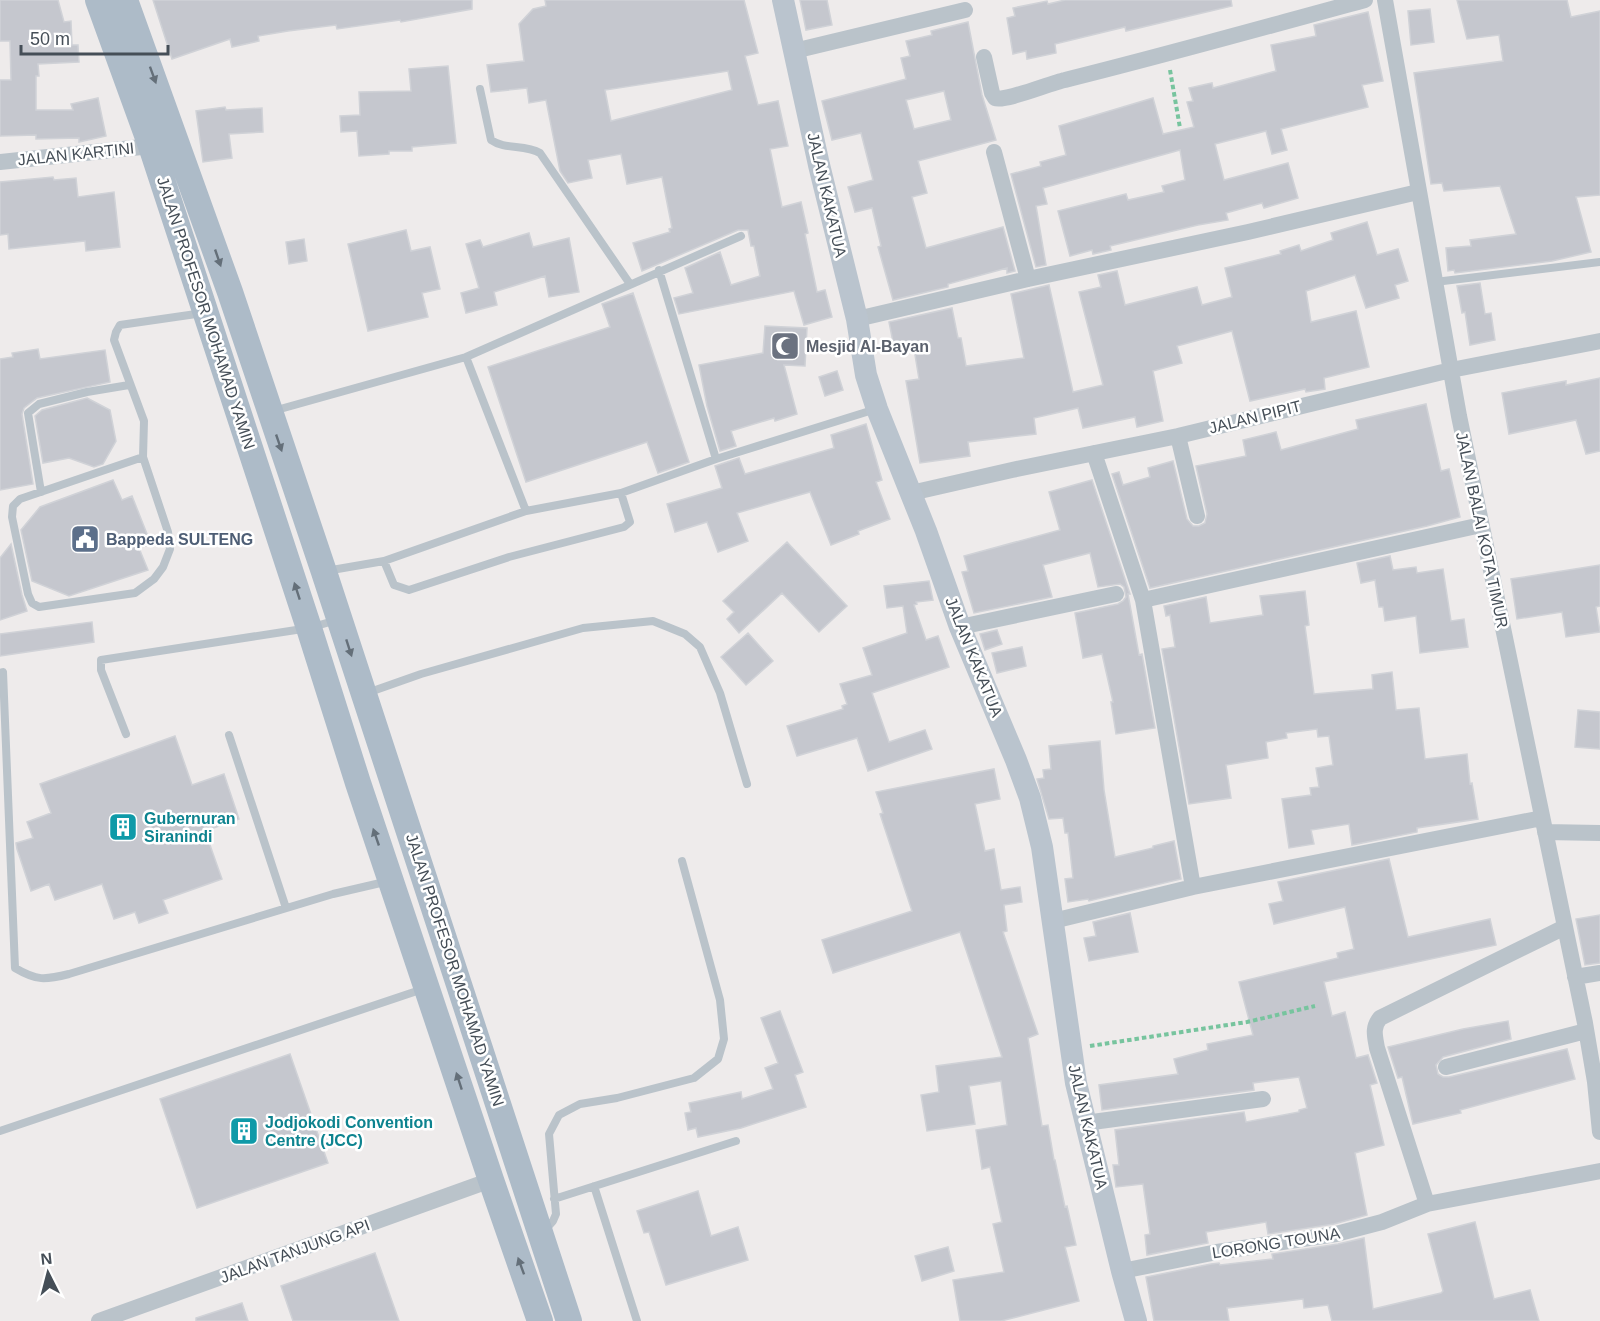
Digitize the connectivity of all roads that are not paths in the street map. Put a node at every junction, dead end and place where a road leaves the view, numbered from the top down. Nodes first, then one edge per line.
1 (98, 0) edge
2 (125, 0) edge
3 (783, 0) edge
4 (1365, 0) edge
5 (1385, 0) edge
6 (965, 10) dead end
7 (794, 51) junction
8 (984, 57) dead end
9 (480, 89) dead end
10 (151, 146) junction
11 (994, 152) dead end
12 (0, 162) edge
13 (1418, 192) junction
14 (741, 236) dead end
15 (1600, 262) edge
16 (659, 270) junction
17 (1028, 279) junction
18 (1435, 282) junction
19 (630, 284) junction
20 (207, 312) junction
21 (856, 319) junction
22 (1600, 341) edge
23 (466, 357) junction
24 (1451, 370) junction
25 (129, 386) junction
26 (876, 409) junction
27 (268, 412) junction
28 (1178, 436) junction
29 (1094, 453) junction
30 (143, 457) junction
31 (716, 459) junction
32 (41, 492) junction
33 (621, 493) junction
34 (911, 494) junction
35 (526, 511) junction
36 (1197, 516) dead end
37 (1481, 525) junction
38 (384, 561) junction
39 (324, 572) junction
40 (1116, 594) dead end
41 (1143, 600) junction
42 (339, 619) junction
43 (960, 627) junction
44 (309, 628) junction
45 (0, 672) edge
46 (364, 694) junction
47 (126, 734) dead end
48 (229, 735) dead end
49 (747, 784) dead end
50 (1543, 825) junction
51 (1600, 833) edge
52 (682, 861) dead end
53 (422, 868) junction
54 (391, 880) junction
55 (1193, 887) junction
56 (286, 908) junction
57 (1053, 921) junction
58 (1565, 927) junction
59 (1600, 973) edge
60 (1575, 977) junction
61 (426, 988) junction
62 (1586, 1031) junction
63 (1446, 1067) dead end
64 (1598, 1082) edge
65 (1263, 1099) dead end
66 (1085, 1123) junction
67 (0, 1131) edge
68 (1600, 1132) edge
69 (736, 1141) dead end
70 (1600, 1171) edge
71 (491, 1180) junction
72 (594, 1186) junction
73 (554, 1199) junction
74 (1427, 1204) junction
75 (541, 1233) junction
76 (1122, 1271) junction
77 (99, 1321) edge
78 (540, 1321) edge
79 (569, 1321) edge
80 (637, 1321) edge
81 (1136, 1321) edge

1 - 10 main road, JALAN PROFESOR MOHAMAD YAMIN
2 -> 27 main road, JALAN PROFESOR MOHAMAD YAMIN
3 - 7 street, JALAN KAKATUA
4 - 8 street
5 - 13 street, JALAN BALAI KOTA TIMUR
6 - 7 street
7 - 21 street, JALAN KAKATUA
9 - 19 lane
10 - 12 street, JALAN KARTINI
10 - 20 main road, JALAN PROFESOR MOHAMAD YAMIN
11 - 17 street
13 - 17 street
13 - 18 street, JALAN BALAI KOTA TIMUR
14 - 16 lane
15 - 18 lane
16 - 19 lane
16 - 31 lane
17 - 21 street
18 - 24 street, JALAN BALAI KOTA TIMUR
19 - 23 lane
20 - 25 lane
44 -> 20 main road, JALAN PROFESOR MOHAMAD YAMIN
21 - 26 street, JALAN KAKATUA
22 - 24 street, JALAN PIPIT
23 - 27 lane
23 - 35 lane
24 - 28 street, JALAN PIPIT
24 - 37 street, JALAN BALAI KOTA TIMUR
25 - 30 lane
25 - 32 lane
26 - 31 lane
26 - 34 street, JALAN KAKATUA
27 -> 39 main road, JALAN PROFESOR MOHAMAD YAMIN
28 - 29 street, JALAN PIPIT
28 - 36 street
29 - 34 street, JALAN PIPIT
29 - 41 street
30 - 32 lane
30 - 32 lane
31 - 33 lane
33 - 35 lane
33 - 38 lane
34 - 43 street, JALAN KAKATUA
35 - 38 lane
37 - 41 street
37 - 50 street, JALAN BALAI KOTA TIMUR
38 - 39 lane
39 - 42 main road, JALAN PROFESOR MOHAMAD YAMIN
40 - 43 street
41 - 55 street
42 - 44 lane
42 -> 46 main road, JALAN PROFESOR MOHAMAD YAMIN
43 - 57 street, JALAN KAKATUA
44 - 47 lane
54 -> 44 main road, JALAN PROFESOR MOHAMAD YAMIN
45 - 56 lane
46 - 49 lane
46 - 53 main road, JALAN PROFESOR MOHAMAD YAMIN
48 - 56 lane
50 - 51 street
50 - 55 street
50 - 58 street, JALAN BALAI KOTA TIMUR
52 - 73 lane
53 - 54 main road
53 - 75 main road, JALAN PROFESOR MOHAMAD YAMIN
54 - 56 lane
54 - 61 main road, JALAN PROFESOR MOHAMAD YAMIN
55 - 57 street
57 - 66 street, JALAN KAKATUA
58 - 60 street, JALAN BALAI KOTA TIMUR
58 - 74 street
59 - 60 street
60 - 62 street, JALAN BALAI KOTA TIMUR
61 - 67 lane
71 -> 61 main road, JALAN PROFESOR MOHAMAD YAMIN
62 - 63 street
62 - 64 street, JALAN BALAI KOTA TIMUR
64 - 68 street, JALAN BALAI KOTA TIMUR
65 - 66 street
66 - 76 street, JALAN KAKATUA
69 - 72 lane
70 - 74 street, LORONG TOUNA
71 - 77 street, JALAN TANJUNG API
78 -> 71 main road, JALAN PROFESOR MOHAMAD YAMIN
72 - 73 lane
72 - 80 lane
73 - 75 lane
74 - 76 street, LORONG TOUNA
75 - 79 main road, JALAN PROFESOR MOHAMAD YAMIN
76 - 81 street, JALAN KAKATUA

